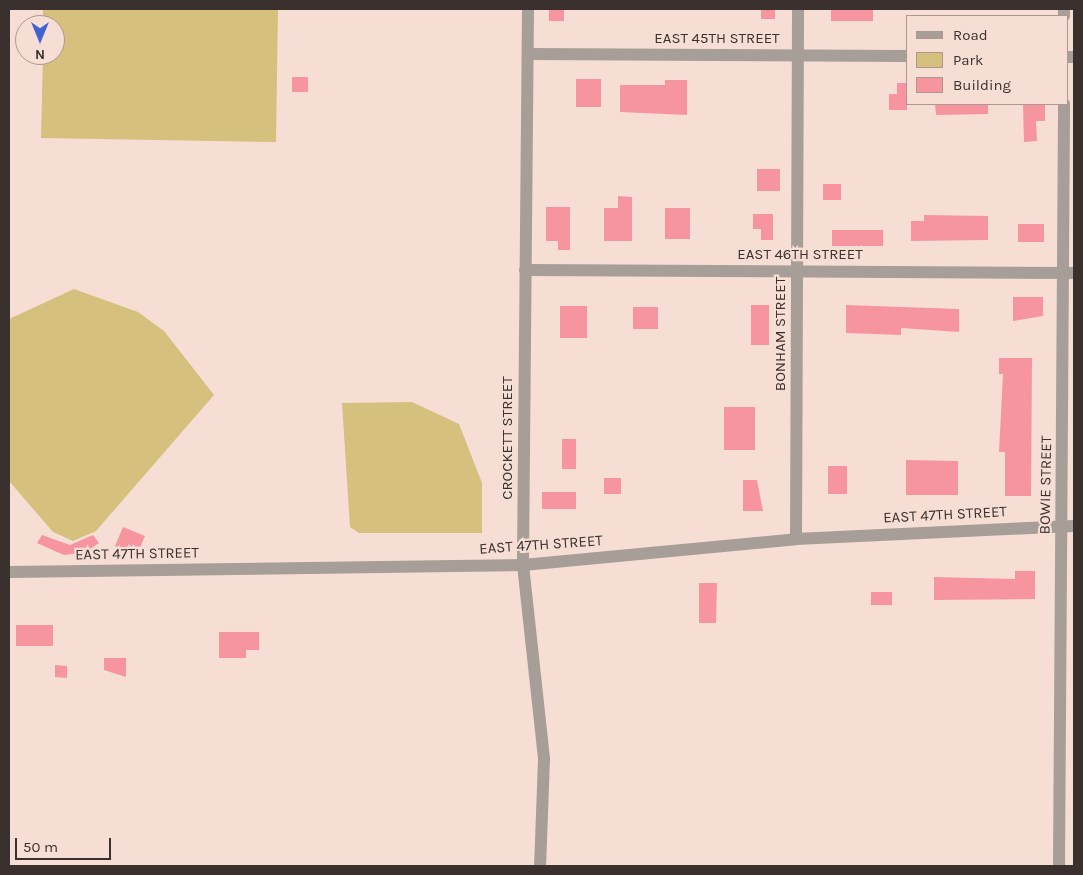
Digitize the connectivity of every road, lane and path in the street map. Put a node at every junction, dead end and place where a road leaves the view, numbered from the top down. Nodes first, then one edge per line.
1 (528, 9) edge
2 (798, 9) edge
3 (528, 54) junction
4 (798, 55) junction
5 (906, 56) edge
6 (1064, 105) edge
7 (525, 270) junction
8 (797, 272) junction
9 (1069, 273) edge
10 (1068, 526) edge
11 (796, 539) junction
12 (524, 565) junction
13 (9, 572) edge
14 (1068, 767) edge
15 (540, 866) edge
16 (1059, 866) edge

1 - 3 street, CROCKETT STREET
2 - 4 street, BONHAM STREET
3 - 4 street, EAST 45TH STREET
3 - 7 street, CROCKETT STREET
4 - 5 street, EAST 45TH STREET
4 - 8 street, BONHAM STREET
6 - 9 street, BOWIE STREET
7 - 8 street, EAST 46TH STREET
7 - 12 street, CROCKETT STREET
8 - 9 street, EAST 46TH STREET
8 - 11 street, BONHAM STREET
9 - 10 street, BOWIE STREET
10 - 11 street, EAST 47TH STREET
10 - 14 street, BOWIE STREET
11 - 12 street, EAST 47TH STREET
12 - 13 street, EAST 47TH STREET
12 - 15 street, CROCKETT STREET
14 - 16 street, BOWIE STREET

